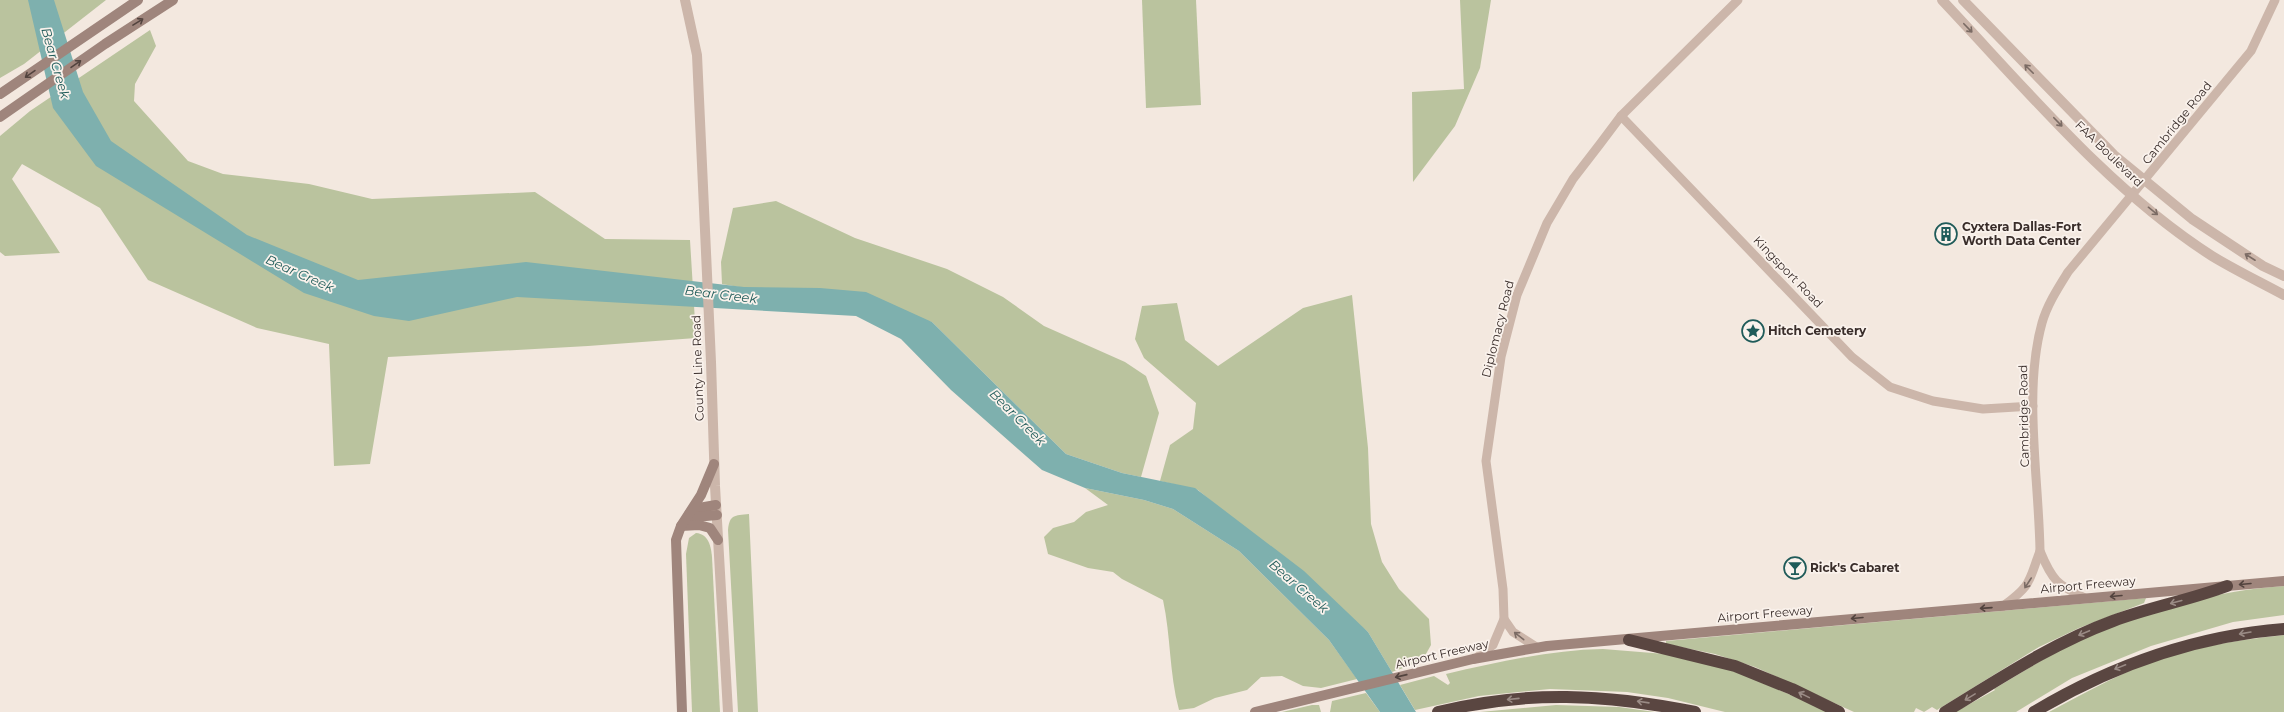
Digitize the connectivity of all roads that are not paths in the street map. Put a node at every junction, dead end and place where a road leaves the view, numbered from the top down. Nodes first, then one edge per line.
1 (138, 0) edge
2 (173, 0) edge
3 (685, 0) edge
4 (1738, 0) edge
5 (1942, 0) edge
6 (1963, 0) edge
7 (2275, 0) edge
8 (2046, 86) junction
9 (0, 94) edge
10 (2034, 97) junction
11 (1621, 116) junction
12 (0, 117) edge
13 (2145, 180) junction
14 (2133, 195) junction
15 (2269, 269) junction
16 (2284, 276) edge
17 (2261, 283) junction
18 (2284, 295) edge
19 (2033, 406) junction
20 (714, 464) junction
21 (716, 510) junction
22 (681, 526) junction
23 (718, 540) junction
24 (2040, 551) junction
25 (2284, 581) edge
26 (2227, 586) junction
27 (2085, 598) junction
28 (2002, 607) junction
29 (1504, 619) junction
30 (2284, 629) edge
31 (1629, 640) junction
32 (1538, 648) junction
33 (1473, 659) junction
34 (682, 712) edge
35 (728, 712) edge
36 (1254, 712) edge
37 (1438, 712) edge
38 (1695, 712) edge
39 (1839, 712) edge
40 (1944, 712) edge
41 (2034, 712) edge

1 -> 9 main road
12 -> 2 main road
3 - 20 street, County Line Road
4 - 11 street, Diplomacy Road
5 -> 10 street, FAA Boulevard
8 -> 6 street, FAA Boulevard
7 - 13 street, Cambridge Road
8 - 10 street
8 - 13 street, FAA Boulevard
10 -> 14 street, FAA Boulevard
11 - 19 street, Kingsport Road
11 - 29 street, Diplomacy Road
13 - 14 street, Cambridge Road
15 -> 13 street, FAA Boulevard
14 -> 17 street, FAA Boulevard
14 - 19 street, Cambridge Road
15 - 16 street, FAA Boulevard
15 - 17 street
17 - 18 street, FAA Boulevard
19 - 24 street, Cambridge Road
20 - 21 street, County Line Road
20 - 22 main road
21 - 22 main road
21 - 23 street, County Line Road
22 - 23 main road
22 - 34 main road
23 - 35 street, County Line Road
24 - 27 street, Cambridge Road
24 -> 28 street, Cambridge Road
25 -> 26 main road, Airport Freeway
26 -> 27 main road, Airport Freeway
26 -> 40 highway
27 - 28 main road, Airport Freeway
28 -> 31 main road, Airport Freeway
32 -> 29 street
29 - 33 street, Diplomacy Road
30 -> 41 highway
31 - 32 main road, Airport Freeway
39 -> 31 highway
32 - 33 main road, Airport Freeway
33 -> 36 main road, Airport Freeway
38 -> 37 highway

